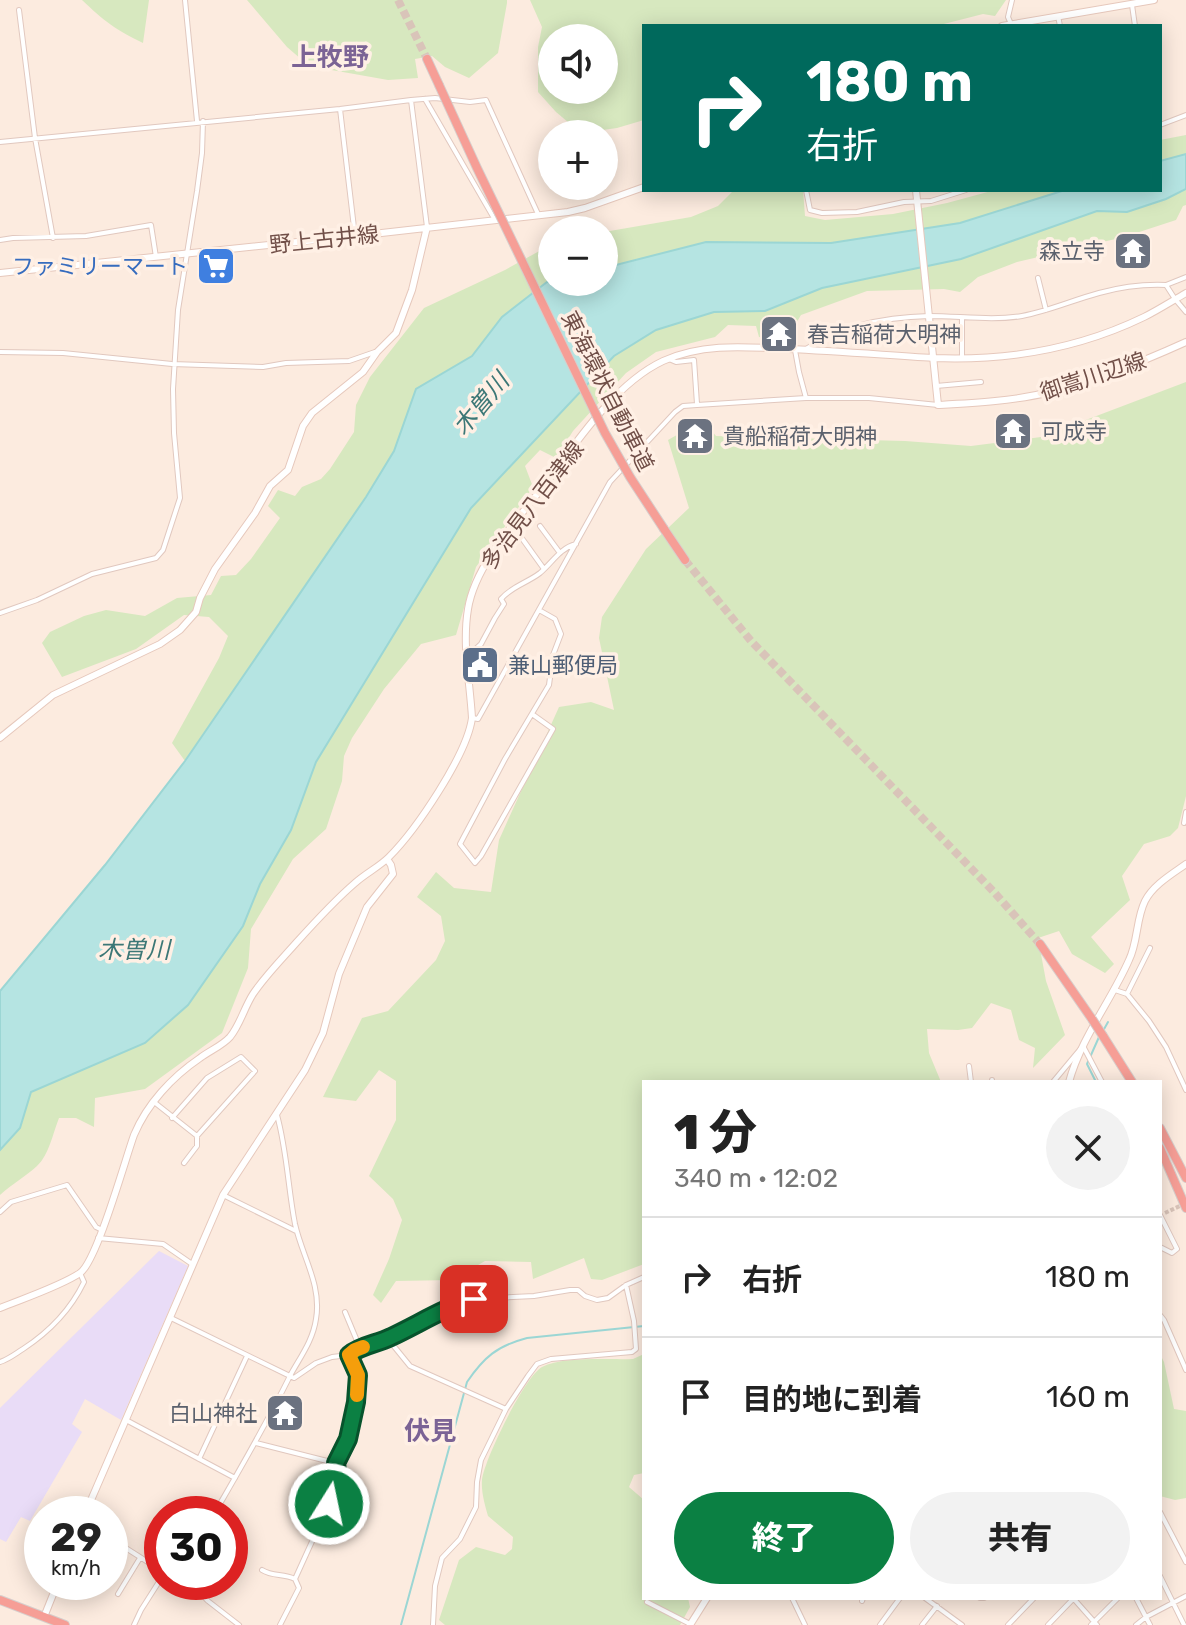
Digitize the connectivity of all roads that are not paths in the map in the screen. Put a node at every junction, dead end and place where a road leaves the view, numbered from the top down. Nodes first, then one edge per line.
1 (185, 0) edge
2 (1012, 0) edge
3 (1154, 0) edge
4 (1132, 4) junction
5 (19, 10) dead end
6 (1058, 16) junction
7 (1011, 24) edge
8 (1060, 24) edge
9 (1135, 24) edge
10 (427, 59) tunnel mouth
11 (425, 99) junction
12 (411, 100) junction
13 (340, 109) junction
14 (1186, 115) edge
15 (200, 121) junction
16 (1162, 124) edge
17 (35, 138) junction
18 (0, 142) edge
19 (642, 188) edge
20 (806, 192) edge
21 (916, 192) edge
22 (960, 192) edge
23 (916, 200) junction
24 (538, 215) junction
25 (495, 220) junction
26 (427, 227) junction
27 (355, 236) junction
28 (53, 238) junction
29 (0, 240) edge
30 (187, 253) junction
31 (156, 257) junction
32 (0, 273) edge
33 (1186, 277) edge
34 (1038, 278) dead end
35 (1166, 285) junction
36 (1186, 293) edge
37 (1175, 299) junction
38 (1046, 310) junction
39 (1186, 312) edge
40 (929, 316) junction
41 (962, 318) junction
42 (1186, 342) edge
43 (795, 349) junction
44 (806, 349) junction
45 (0, 352) edge
46 (377, 352) junction
47 (934, 358) junction
48 (962, 358) junction
49 (669, 359) junction
50 (175, 363) junction
51 (981, 382) dead end
52 (936, 386) junction
53 (806, 398) junction
54 (697, 405) junction
55 (938, 405) junction
56 (540, 526) dead end
57 (521, 537) dead end
58 (576, 544) junction
59 (560, 553) junction
60 (685, 560) tunnel mouth
61 (544, 569) junction
62 (539, 610) junction
63 (0, 613) edge
64 (467, 658) junction
65 (532, 714) junction
66 (472, 718) junction
67 (0, 738) edge
68 (1186, 812) edge
69 (1184, 823) edge
70 (387, 859) junction
71 (1186, 864) edge
72 (1040, 944) tunnel mouth
73 (1150, 948) dead end
74 (1115, 990) junction
75 (1127, 994) junction
76 (1083, 1046) junction
77 (969, 1066) dead end
78 (971, 1080) edge
79 (1055, 1080) edge
80 (1070, 1080) edge
81 (1101, 1080) edge
82 (1129, 1080) edge
83 (1186, 1090) edge
84 (154, 1102) junction
85 (277, 1113) junction
86 (172, 1118) junction
87 (1162, 1132) edge
88 (197, 1136) junction
89 (1162, 1153) edge
90 (184, 1163) dead end
91 (1186, 1178) edge
92 (223, 1195) junction
93 (1186, 1208) edge
94 (0, 1212) edge
95 (1162, 1214) edge
96 (102, 1230) junction
97 (297, 1231) junction
98 (98, 1238) junction
99 (1162, 1248) edge
100 (192, 1264) junction
101 (80, 1273) junction
102 (642, 1278) edge
103 (626, 1285) junction
104 (0, 1308) edge
105 (345, 1312) dead end
106 (169, 1317) junction
107 (1162, 1319) edge
108 (388, 1339) junction
109 (360, 1348) junction
110 (349, 1355) junction
111 (247, 1356) junction
112 (0, 1362) edge
113 (1186, 1370) edge
114 (290, 1377) junction
115 (506, 1409) junction
116 (126, 1420) junction
117 (256, 1443) junction
118 (199, 1459) junction
119 (336, 1463) junction
120 (235, 1478) junction
121 (93, 1496) edge
122 (224, 1496) edge
123 (1162, 1516) edge
124 (128, 1550) edge
125 (1184, 1554) edge
126 (140, 1558) junction
127 (144, 1561) edge
128 (1186, 1562) edge
129 (262, 1570) dead end
130 (128, 1578) edge
131 (295, 1579) junction
132 (1162, 1580) edge
133 (1186, 1596) edge
134 (0, 1600) edge
135 (51, 1600) edge
136 (147, 1600) edge
137 (207, 1600) edge
138 (706, 1600) edge
139 (793, 1600) edge
140 (899, 1600) edge
141 (928, 1600) edge
142 (1032, 1600) edge
143 (1071, 1600) edge
144 (1075, 1600) edge
145 (1116, 1600) edge
146 (1137, 1600) edge
147 (647, 1602) dead end
148 (1173, 1602) junction
149 (937, 1606) junction
150 (1146, 1617) junction
151 (43, 1620) edge
152 (1094, 1624) edge
153 (65, 1625) edge
154 (134, 1625) edge
155 (239, 1625) edge
156 (280, 1625) edge
157 (433, 1625) edge
158 (690, 1625) edge
159 (805, 1625) edge
160 (880, 1625) edge
161 (922, 1625) edge
162 (962, 1625) edge
163 (1008, 1625) edge
164 (1048, 1625) edge
165 (1136, 1625) edge
166 (1150, 1625) edge
167 (1184, 1625) edge

1 - 15 street
2 - 7 street
3 - 4 main road
4 - 6 main road
4 - 9 street
5 - 17 street
6 - 7 main road
6 - 8 street
10 - 60 highway, 東海環状自動車道, bridge
11 - 12 street
11 - 24 street
11 - 25 street
12 - 13 street
12 - 26 street
13 - 15 street
13 - 27 street
14 - 16 street
15 - 17 street
15 - 30 street
17 - 18 street
17 - 28 street
19 - 24 main road, 野上古井線
20 - 23 street
21 - 23 main road
22 - 23 street
23 - 40 main road
24 - 25 main road, 野上古井線
25 - 26 main road, 野上古井線
26 - 27 main road, 野上古井線
26 - 46 main road
27 - 30 main road, 野上古井線
28 - 29 street
28 - 31 street
30 - 31 main road, 野上古井線
30 - 50 street
31 - 32 main road, 野上古井線
33 - 35 street
34 - 38 street
35 - 37 street
35 - 38 street
36 - 37 main road, 多治見八百津線
37 - 39 street
37 - 48 main road, 多治見八百津線
38 - 41 street
40 - 41 street
40 - 44 street
40 - 47 main road
41 - 48 street
42 - 55 main road, 御嵩川辺線
43 - 44 main road, 多治見八百津線
43 - 49 main road, 多治見八百津線
43 - 53 street
44 - 47 main road, 多治見八百津線
45 - 50 street
46 - 50 street
46 - 67 main road
47 - 48 main road, 多治見八百津線
47 - 52 main road
49 - 54 street
49 - 64 main road, 多治見八百津線
50 - 63 street
51 - 52 street
52 - 55 main road
53 - 54 street
53 - 55 street
54 - 58 street
56 - 59 street
57 - 61 street
58 - 59 street
58 - 62 street
59 - 61 street
61 - 64 street
62 - 65 street
62 - 66 street
64 - 66 main road, 多治見八百津線
65 - 65 street
66 - 70 main road, 多治見八百津線
68 - 69 street
70 - 84 main road
70 - 85 main road
71 - 74 main road
72 - 82 highway, bridge
73 - 75 street
74 - 75 street
74 - 76 main road
75 - 83 street
76 - 79 street
76 - 80 main road
76 - 81 street
77 - 78 street
84 - 86 street
84 - 96 main road
85 - 92 main road
85 - 97 street
86 - 88 street
86 - 88 street
87 - 91 highway
88 - 90 street
89 - 93 highway
92 - 97 street
92 - 100 main road
94 - 96 street
95 - 99 street
96 - 98 main road
97 - 114 street
98 - 100 street
98 - 101 main road
100 - 106 main road
101 - 104 main road
101 - 112 street
102 - 103 street
103 - 108 street
103 - 115 street
105 - 109 street
106 - 111 street
106 - 116 main road
107 - 113 street
108 - 109 street
108 - 115 street
109 - 110 street
110 - 114 street
110 - 119 street
111 - 114 street
111 - 118 street
114 - 117 street
115 - 157 street
116 - 118 street
116 - 121 main road
117 - 119 street
117 - 120 street
118 - 120 street
119 - 131 street
120 - 122 street
123 - 125 street
124 - 126 street
125 - 128 street
126 - 127 street
126 - 130 street
129 - 131 street
131 - 156 street
132 - 148 street
133 - 148 street
134 - 151 highway
135 - 151 main road
136 - 154 street
137 - 155 street
138 - 158 main road
139 - 159 street
140 - 160 street
141 - 149 street
142 - 163 street
143 - 164 street
144 - 152 street
145 - 152 street
146 - 150 street
147 - 158 street
148 - 150 street
148 - 167 street
149 - 161 street
149 - 162 street
150 - 165 street
150 - 166 street
151 - 153 highway

